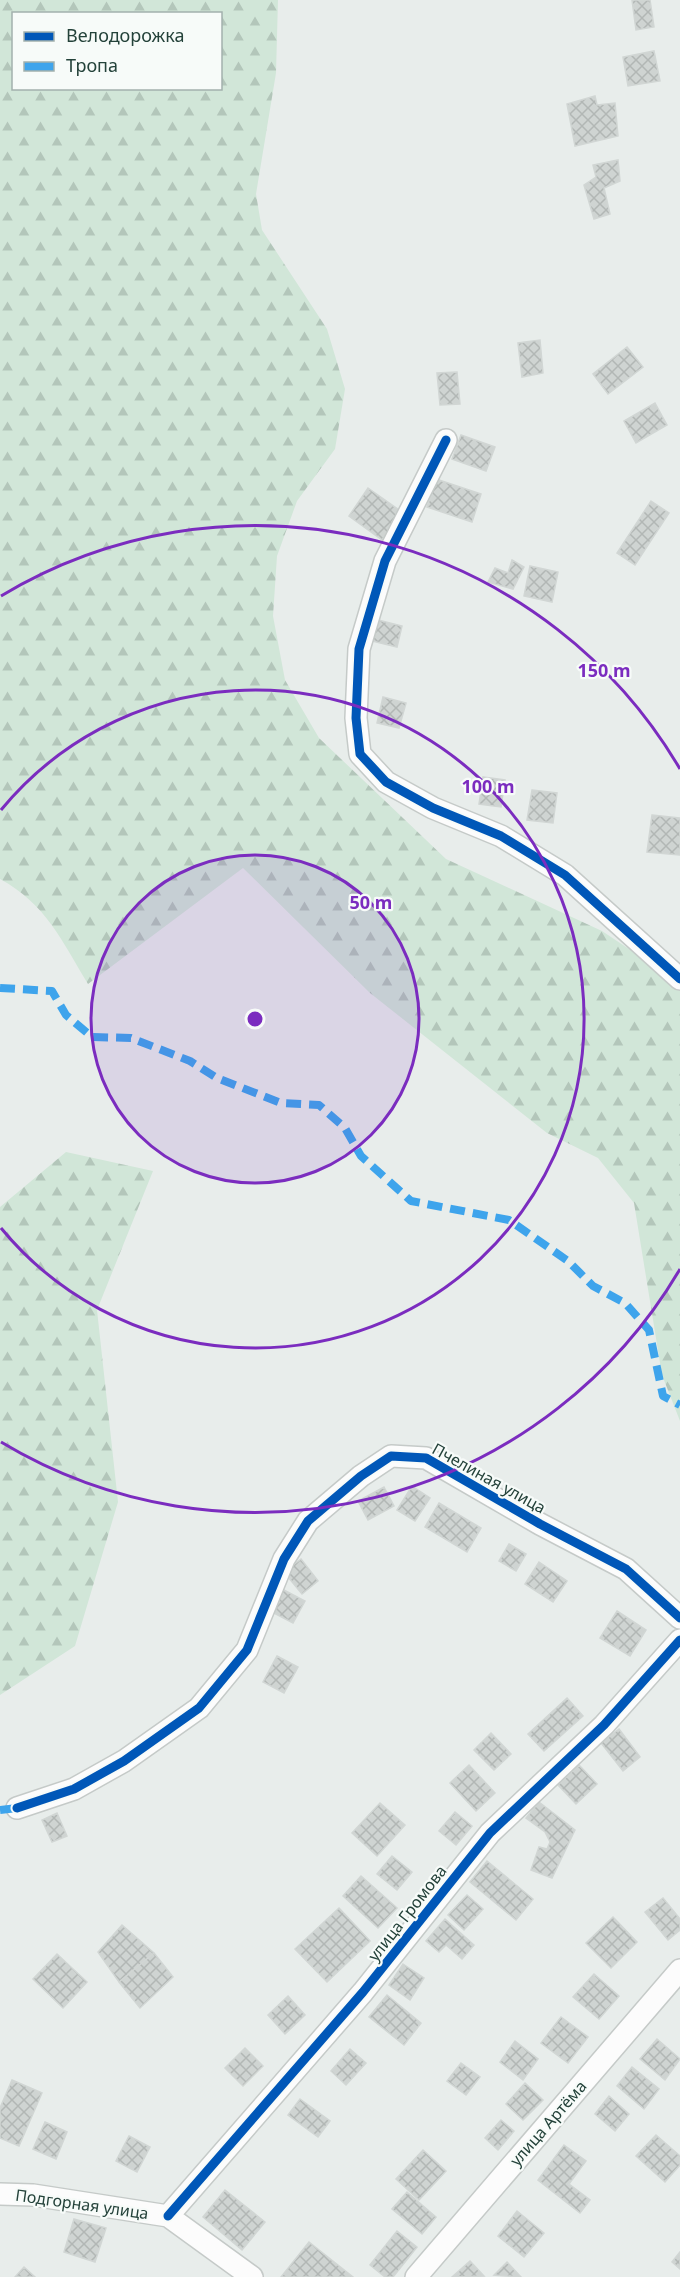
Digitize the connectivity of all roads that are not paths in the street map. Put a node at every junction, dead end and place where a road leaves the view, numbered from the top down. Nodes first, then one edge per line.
1 (446, 440) dead end
2 (680, 979) edge
3 (680, 1618) edge
4 (680, 1641) edge
5 (17, 1809) dead end
6 (680, 1970) edge
7 (0, 2194) edge
8 (168, 2216) junction
9 (252, 2277) edge
10 (417, 2277) edge

1 - 2 street
3 - 5 street, Пчелиная улица
4 - 8 street, улица Громова
6 - 10 street, улица Артёма
7 - 8 street, Подгорная улица
8 - 9 street, Подгорная улица

